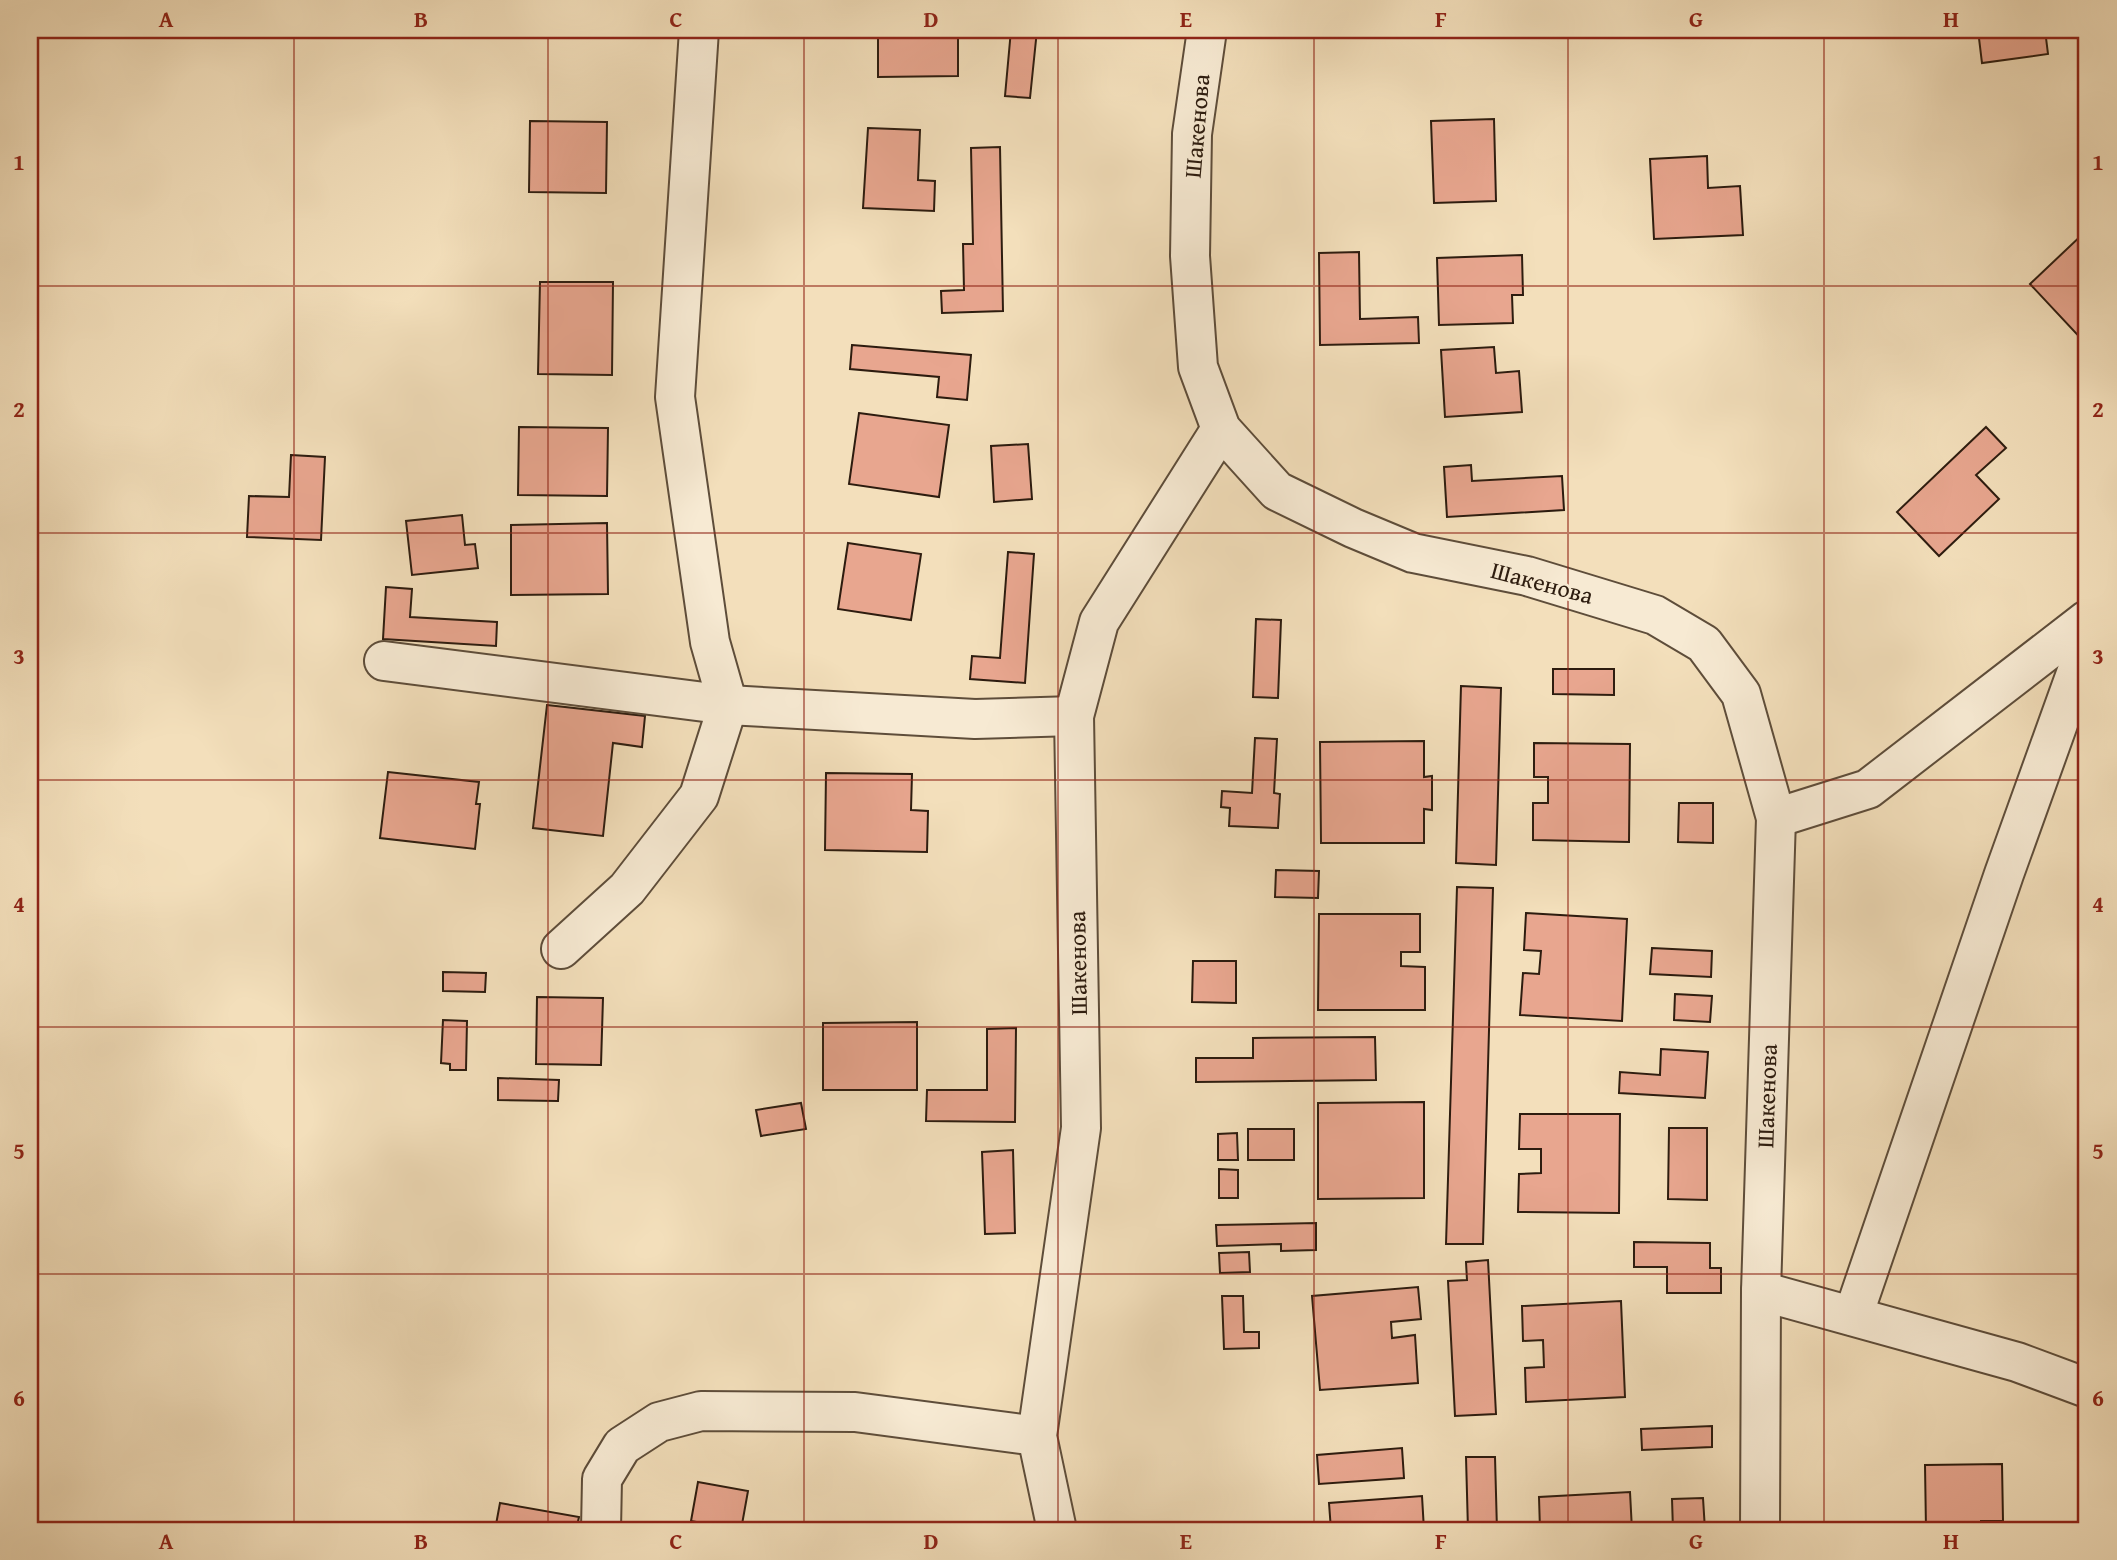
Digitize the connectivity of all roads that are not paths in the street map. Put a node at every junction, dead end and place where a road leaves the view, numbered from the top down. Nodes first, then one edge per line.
1 (699, 30) edge
2 (1207, 30) edge
3 (1221, 429) junction
4 (2087, 620) edge
5 (2087, 643) edge
6 (384, 661) dead end
7 (729, 705) junction
8 (1074, 716) junction
9 (1776, 818) junction
10 (561, 949) dead end
11 (1761, 1291) junction
12 (1853, 1317) junction
13 (2087, 1388) edge
14 (1037, 1436) junction
15 (601, 1530) edge
16 (1057, 1530) edge
17 (1760, 1530) edge

1 - 7 street
2 - 3 street, Шакенова
3 - 8 street, Шакенова
3 - 9 street, Шакенова
4 - 9 street
5 - 12 street
6 - 7 street
7 - 8 street
7 - 10 street
8 - 14 street, Шакенова
9 - 11 street, Шакенова
11 - 12 street
11 - 17 street, Шакенова
12 - 13 street
14 - 15 street
14 - 16 street, Шакенова

